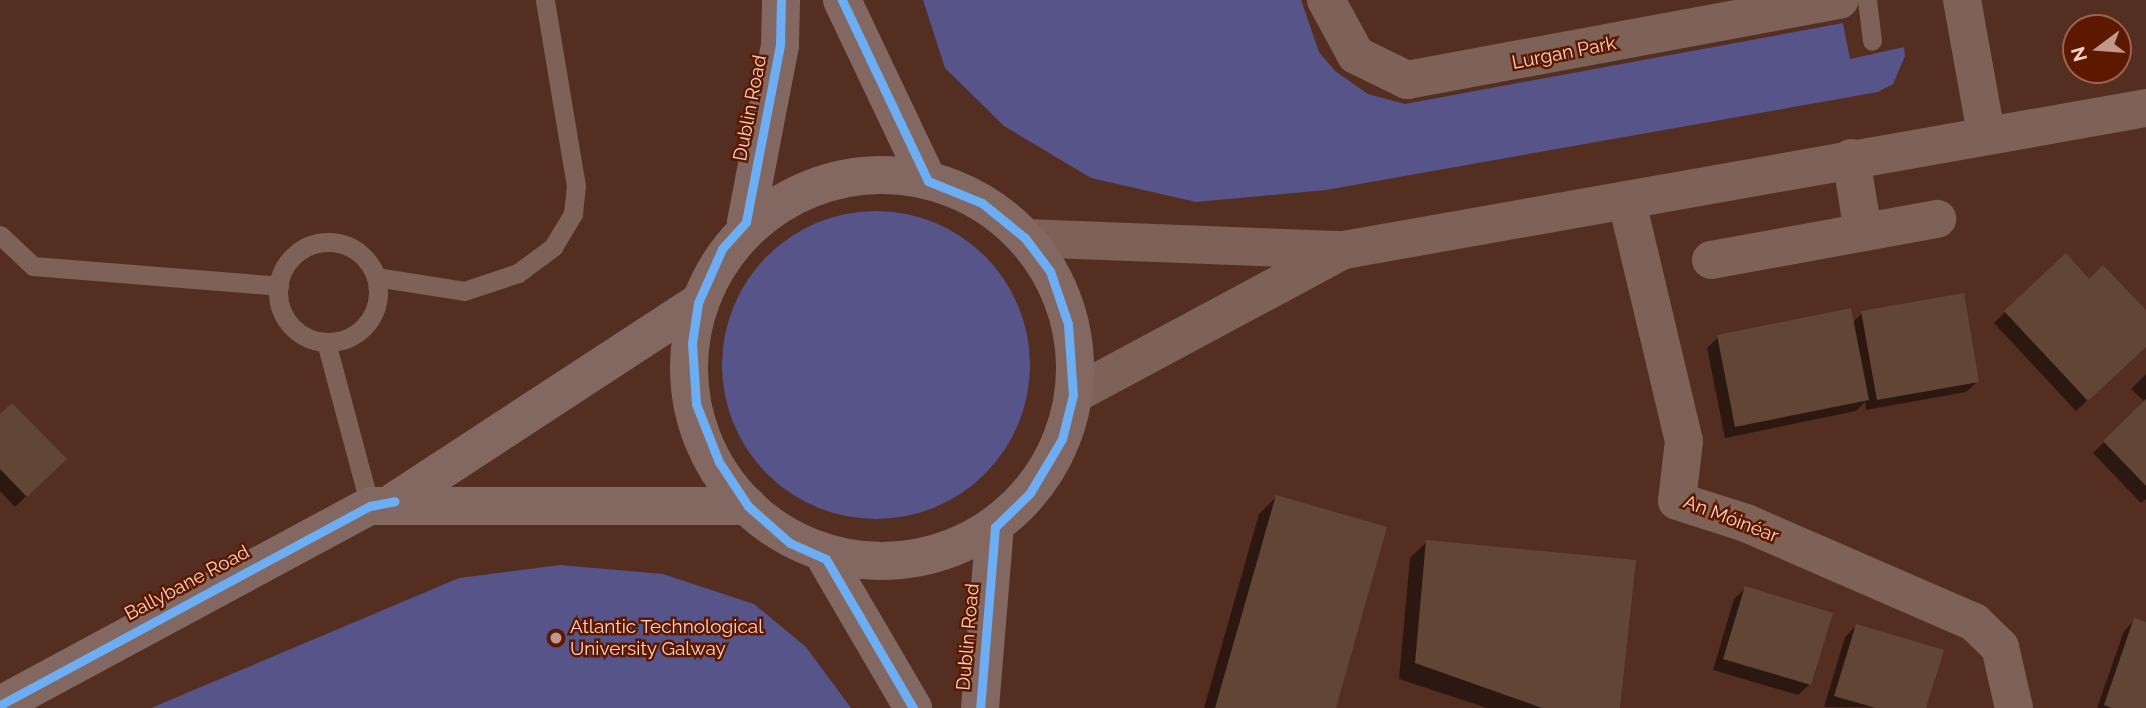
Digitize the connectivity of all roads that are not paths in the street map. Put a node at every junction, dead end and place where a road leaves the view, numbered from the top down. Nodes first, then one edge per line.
1 (545, 0) edge
2 (781, 0) edge
3 (842, 0) edge
4 (1326, 0) edge
5 (1840, 0) edge
6 (1867, 0) edge
7 (1962, 0) edge
8 (1872, 41) dead end
9 (2146, 108) edge
10 (1986, 134) junction
11 (1851, 158) junction
12 (928, 181) junction
13 (1627, 202) junction
14 (1937, 219) dead end
15 (746, 222) junction
16 (1863, 232) junction
17 (0, 235) edge
18 (1025, 238) junction
19 (1344, 250) junction
20 (1711, 260) dead end
21 (376, 277) junction
22 (279, 286) junction
23 (698, 303) junction
24 (326, 342) junction
25 (1073, 395) junction
26 (382, 504) junction
27 (748, 506) junction
28 (995, 527) junction
29 (826, 559) junction
30 (0, 705) edge
31 (913, 708) edge
32 (980, 708) edge
33 (2014, 708) edge

1 - 21 lane
2 - 15 main road, Dublin Road
3 - 12 main road
4 - 5 street, Lurgan Park
6 - 8 lane
7 - 10 street
9 - 10 street
10 - 11 street
11 - 13 street
11 - 16 street
12 - 15 main road
12 - 18 main road
13 - 19 street
13 - 33 street, An Móinéar
14 - 16 street
15 - 23 main road
16 - 20 street
17 - 22 lane
18 - 19 street
18 - 25 main road
19 - 25 street
21 - 22 lane
21 - 24 lane
22 - 24 lane
23 - 26 main road, Ballybane Road
23 - 27 main road
24 - 26 lane
25 - 28 main road
26 - 27 main road, Ballybane Road
26 - 30 main road, Ballybane Road
27 - 29 main road
28 - 29 main road
28 - 32 main road, Dublin Road
29 - 31 main road

